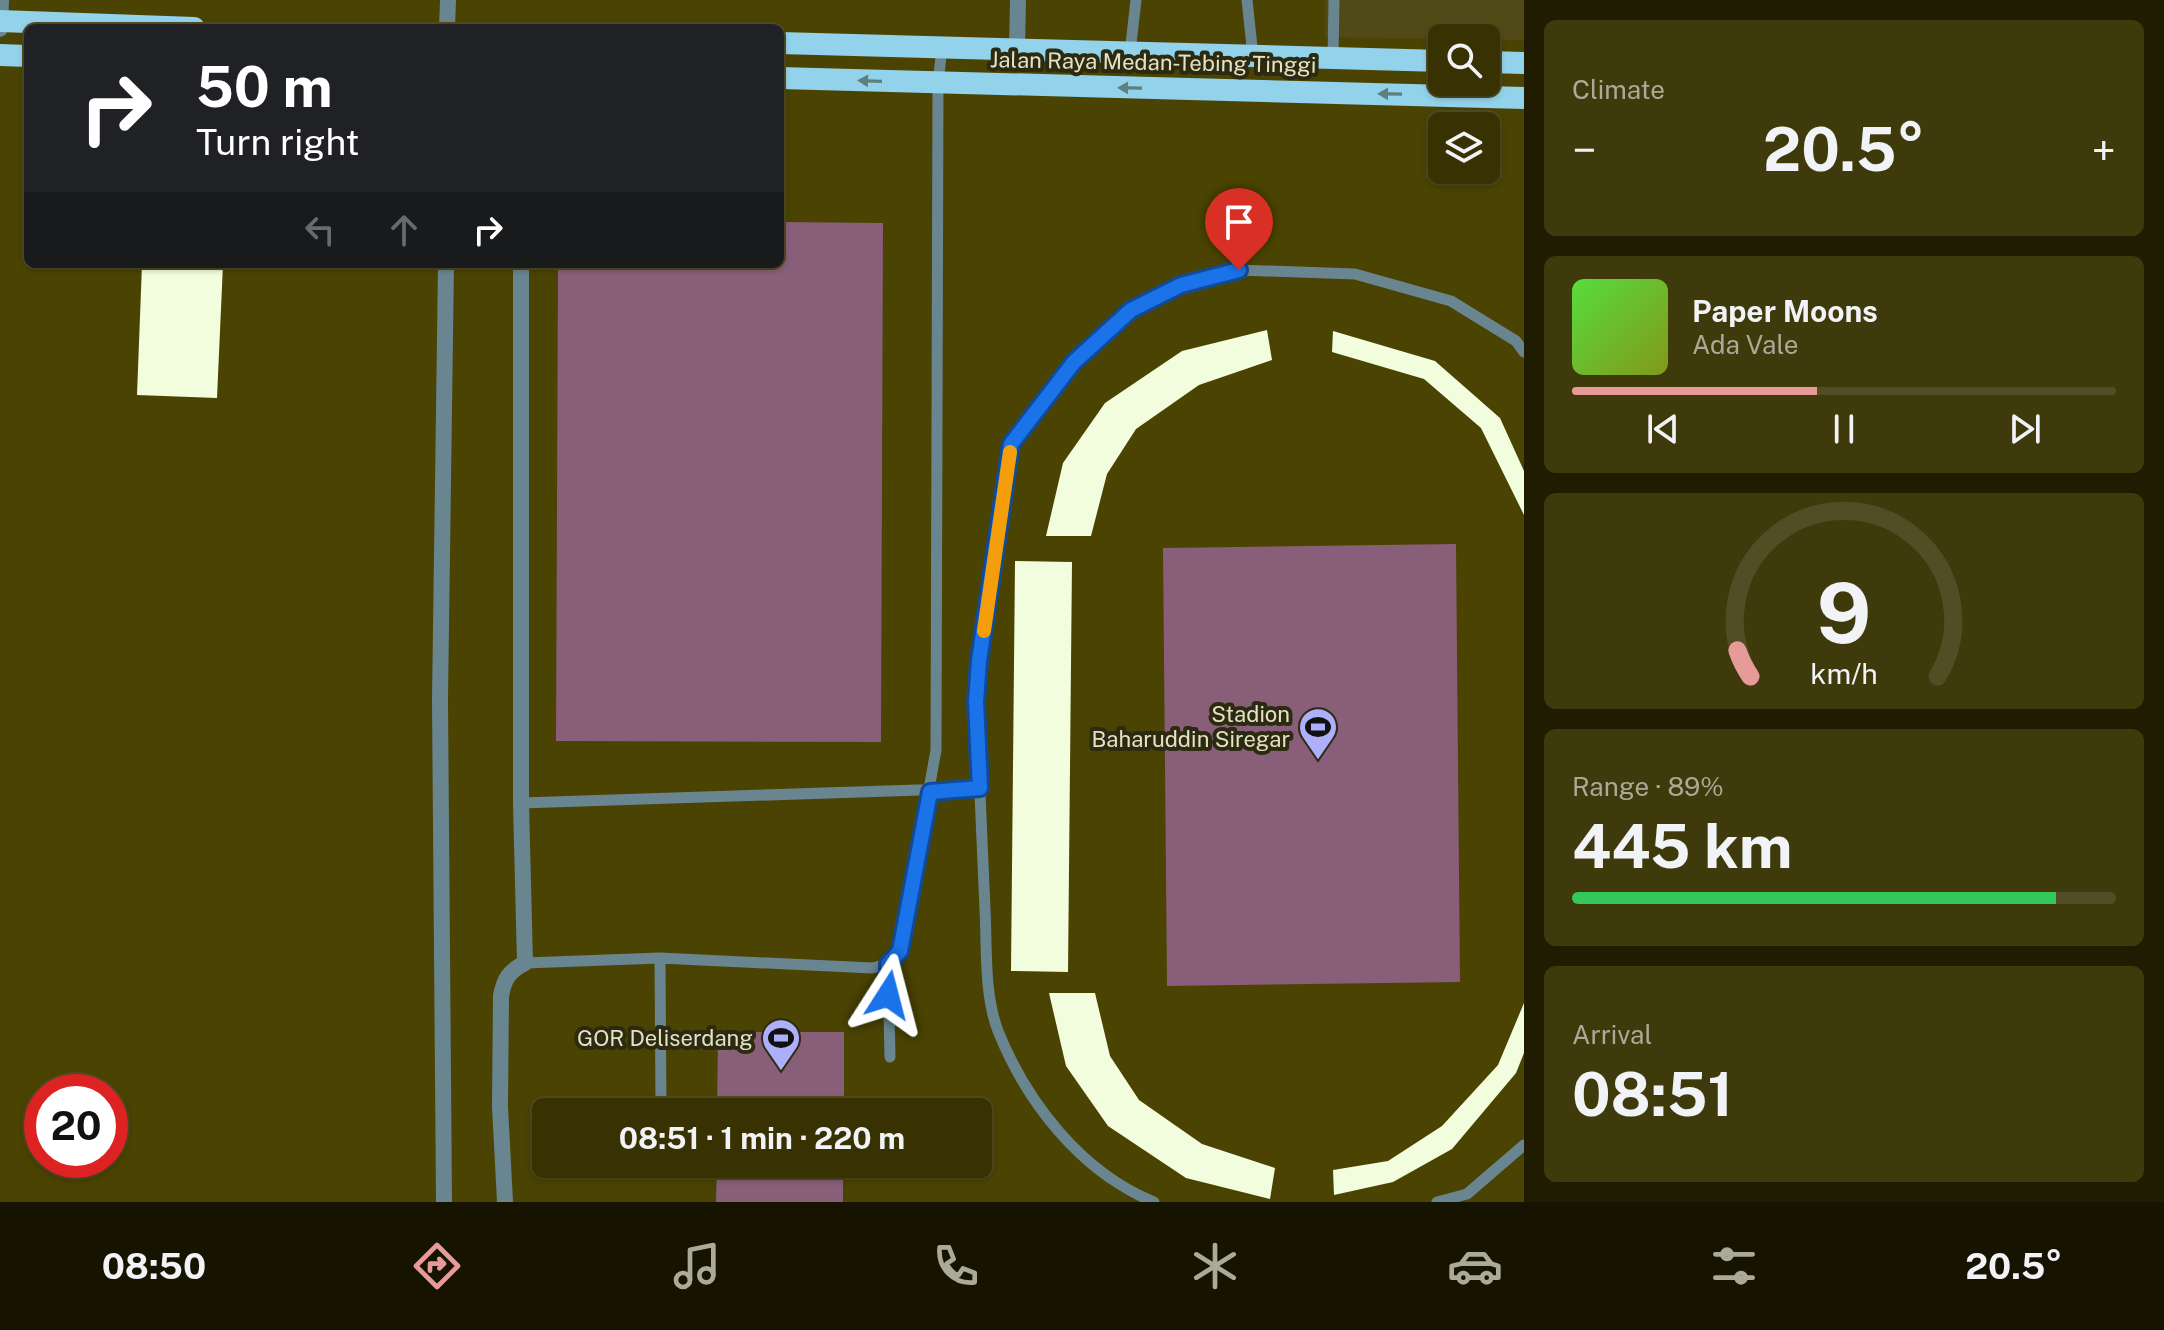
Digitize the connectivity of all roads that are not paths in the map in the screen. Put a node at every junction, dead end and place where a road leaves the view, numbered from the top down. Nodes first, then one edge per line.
1 (1, 0) edge
2 (448, 0) edge
3 (1018, 0) edge
4 (1136, 0) edge
5 (1247, 0) edge
6 (1334, 0) edge
7 (0, 21) edge
8 (83, 24) edge
9 (447, 24) edge
10 (0, 29) edge
11 (784, 43) edge
12 (942, 48) junction
13 (1017, 49) junction
14 (1130, 53) junction
15 (0, 55) edge
16 (24, 56) edge
17 (1253, 56) junction
18 (1333, 58) junction
19 (1428, 61) edge
20 (1500, 62) edge
21 (1524, 63) edge
22 (784, 78) edge
23 (938, 83) junction
24 (1524, 98) edge
25 (446, 268) edge
26 (521, 268) edge
27 (1524, 352) edge
28 (980, 788) junction
29 (930, 792) junction
30 (521, 803) junction
31 (660, 958) junction
32 (525, 963) junction
33 (888, 964) junction
34 (890, 1057) dead end
35 (661, 1098) edge
36 (1524, 1145) edge
37 (444, 1202) edge
38 (505, 1202) edge
39 (1154, 1202) edge
40 (1437, 1202) edge

1 - 7 street
2 - 9 street
3 - 13 street
4 - 14 lane
5 - 17 lane
6 - 18 lane
7 - 8 highway
7 - 10 street
11 - 12 highway, Jalan Raya Medan-Tebing Tinggi
12 - 13 highway, Jalan Raya Medan-Tebing Tinggi
12 - 23 lane
13 - 14 highway, Jalan Raya Medan-Tebing Tinggi
14 - 17 highway, Jalan Raya Medan-Tebing Tinggi
15 - 16 highway
17 - 18 highway, Jalan Raya Medan-Tebing Tinggi
18 - 19 highway, Jalan Raya Medan-Tebing Tinggi
20 - 21 highway
23 -> 22 highway, Jalan Raya Medan-Tebing Tinggi
24 -> 23 highway, Jalan Raya Medan-Tebing Tinggi
23 - 29 lane
25 - 37 street
26 - 30 street
27 - 28 lane
28 - 29 lane
28 - 39 lane
29 - 30 lane
29 - 33 lane
30 - 32 street
31 - 32 lane
31 - 33 lane
31 - 35 lane
32 - 38 street
33 - 34 lane
36 - 40 lane

